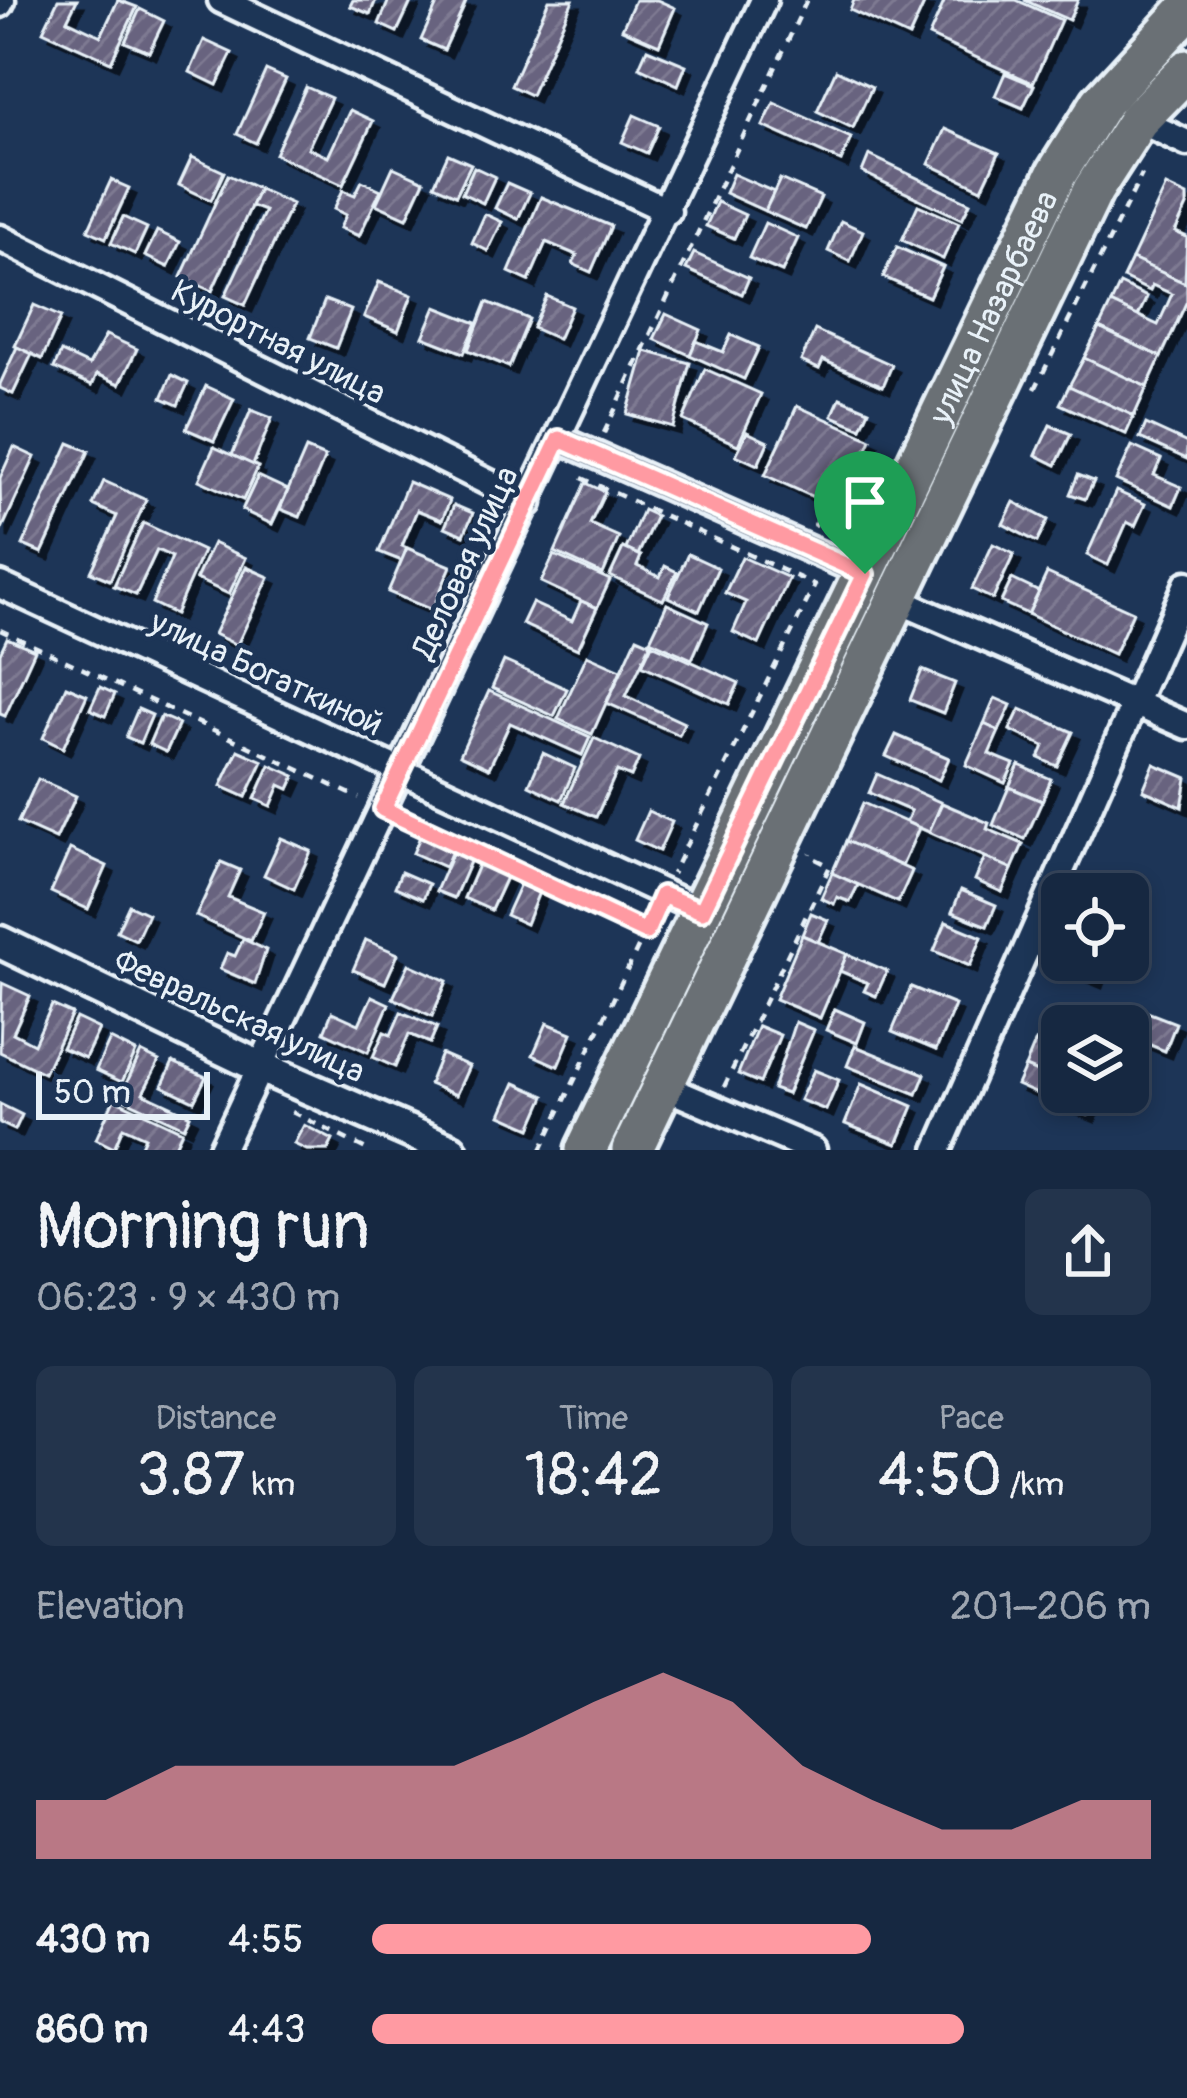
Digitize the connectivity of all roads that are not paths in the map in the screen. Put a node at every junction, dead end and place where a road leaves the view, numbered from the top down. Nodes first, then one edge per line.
1 (221, 0) edge
2 (764, 0) edge
3 (1187, 10) edge
4 (1187, 70) edge
5 (1163, 132) edge
6 (668, 211) junction
7 (0, 238) edge
8 (559, 439) junction
9 (529, 503) junction
10 (865, 574) junction
11 (1187, 584) edge
12 (0, 585) edge
13 (897, 601) junction
14 (1136, 704) junction
15 (1187, 726) edge
16 (401, 771) junction
17 (702, 911) junction
18 (0, 942) edge
19 (255, 1079) junction
20 (662, 1087) junction
21 (221, 1150) edge
22 (451, 1150) edge
23 (586, 1150) edge
24 (632, 1150) edge
25 (813, 1150) edge
26 (938, 1150) edge

1 - 6 street
2 - 6 street, Деловая улица
3 - 10 main road, улица Назарбаева
4 - 5 main road, улица Назарбаева
5 - 13 main road, улица Назарбаева
6 - 8 street, Деловая улица
7 - 9 street, Курортная улица
8 - 9 street, Деловая улица
8 - 10 street
9 - 16 street, Деловая улица
10 - 17 main road, улица Назарбаева
11 - 14 street
12 - 16 street, улица Богаткиной
13 - 14 street
13 - 20 main road, улица Назарбаева
14 - 15 street
14 - 26 street
16 - 17 street, улица Богаткиной
16 - 19 street, Деловая улица
17 - 23 main road, улица Назарбаева
18 - 19 street, Февральская улица
19 - 21 street, Деловая улица
19 - 22 street, Февральская улица
20 - 24 main road, улица Назарбаева
20 - 25 street

